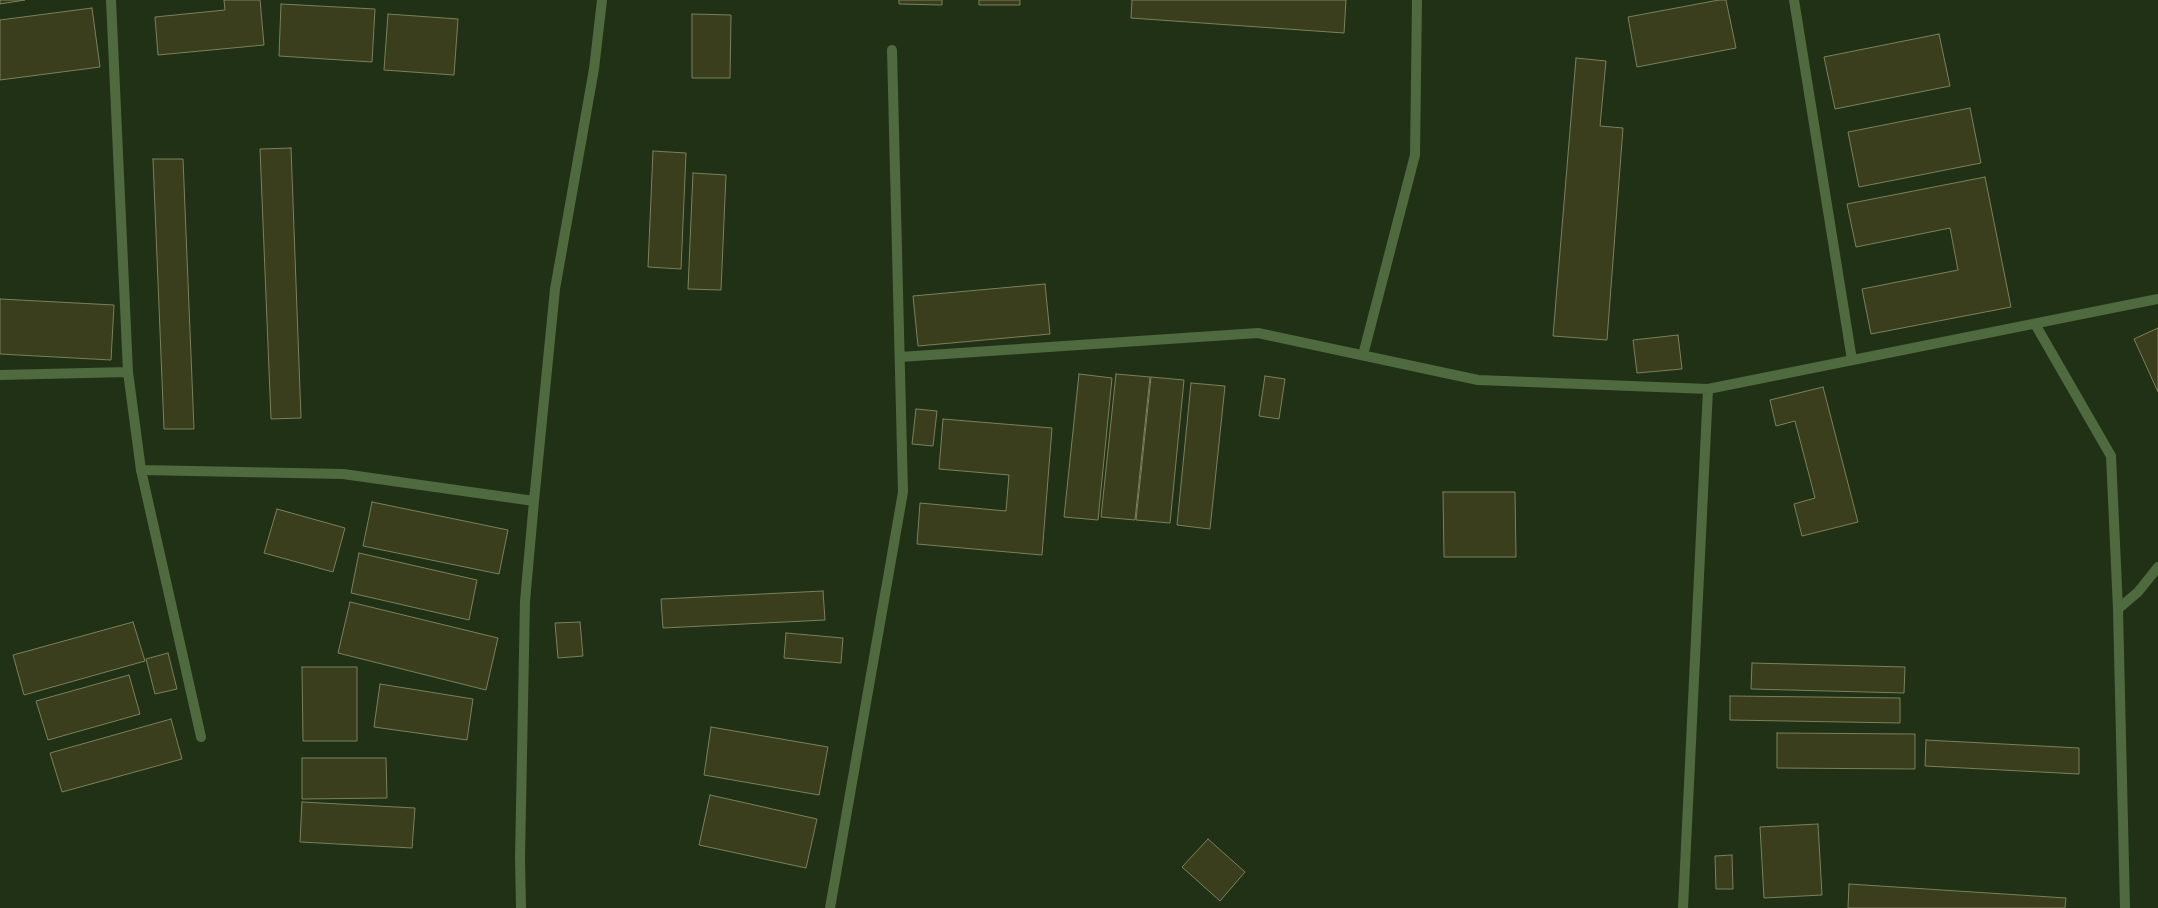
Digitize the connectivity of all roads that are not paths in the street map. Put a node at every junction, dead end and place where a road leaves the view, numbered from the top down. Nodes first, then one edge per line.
1 (111, 0) edge
2 (602, 0) edge
3 (1417, 0) edge
4 (1794, 0) edge
5 (892, 50) dead end
6 (2158, 299) edge
7 (2035, 324) junction
8 (1363, 355) junction
9 (900, 357) junction
10 (1852, 360) junction
11 (128, 372) junction
12 (0, 376) edge
13 (1708, 389) junction
14 (141, 470) junction
15 (534, 501) junction
16 (2158, 567) edge
17 (2118, 609) junction
18 (201, 737) dead end
19 (521, 908) edge
20 (830, 908) edge
21 (1683, 908) edge
22 (2125, 908) edge

1 - 11 street
2 - 15 street
3 - 8 street
4 - 10 street
5 - 9 street
6 - 7 street
7 - 10 street
7 - 17 street
8 - 9 street
8 - 13 street
9 - 20 street
10 - 13 street
11 - 12 street
11 - 14 street
13 - 21 street
14 - 15 street
14 - 18 street
15 - 19 street
16 - 17 street
17 - 22 street

